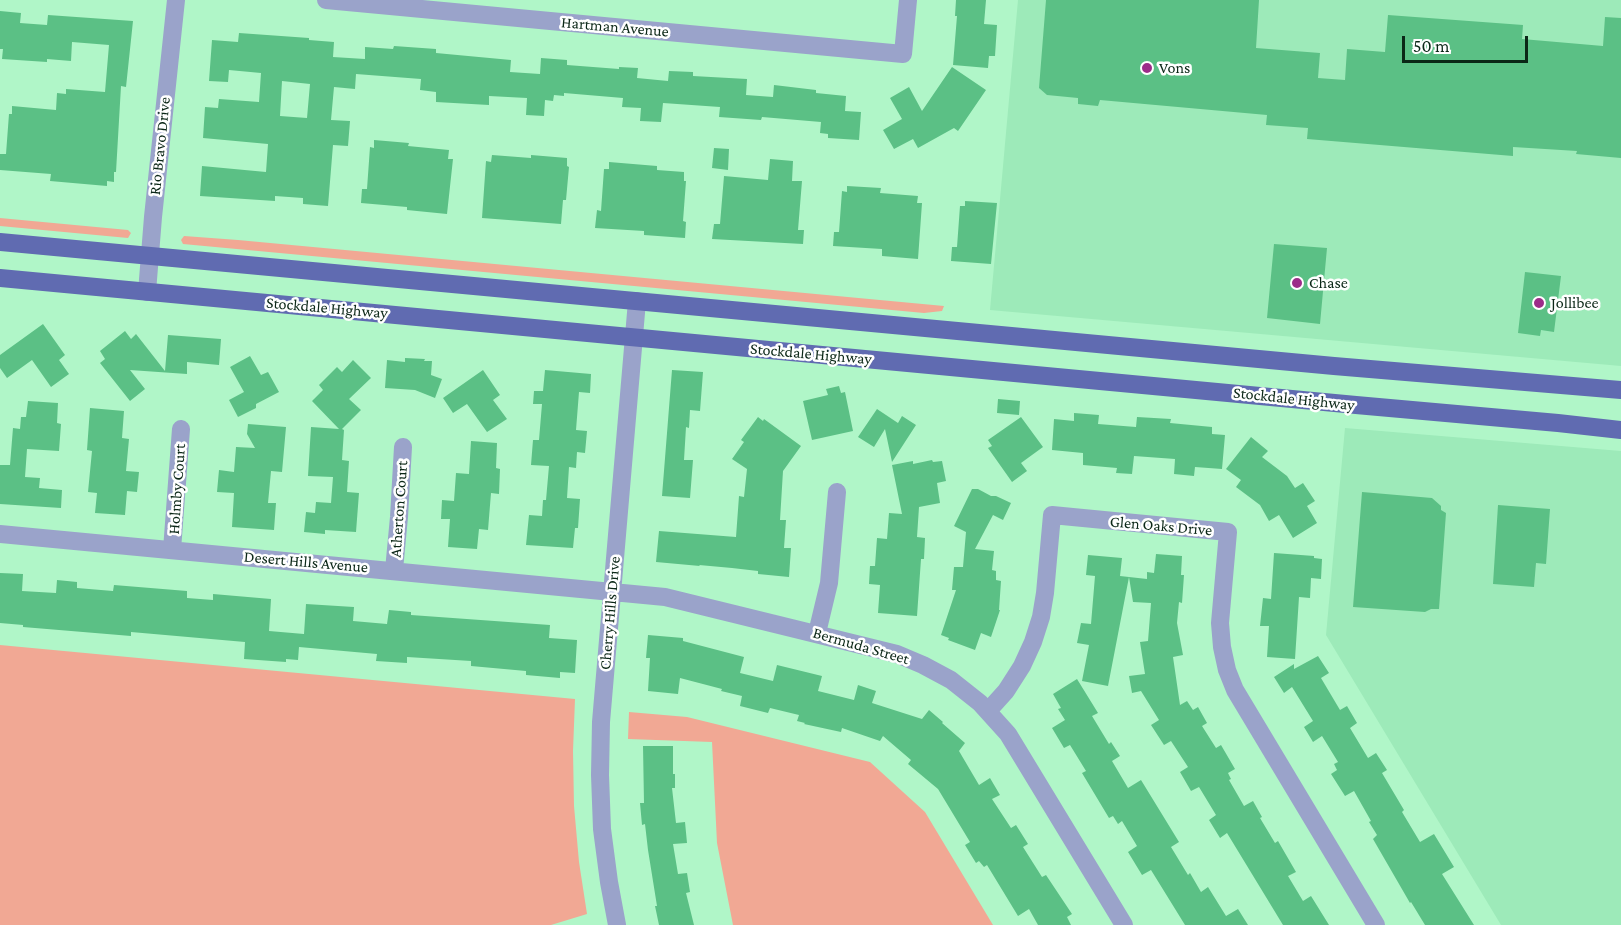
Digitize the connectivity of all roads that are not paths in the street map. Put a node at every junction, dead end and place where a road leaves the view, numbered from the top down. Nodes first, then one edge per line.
1 (176, 0) edge
2 (326, 0) edge
3 (908, 0) edge
4 (0, 242) edge
5 (150, 255) junction
6 (0, 278) edge
7 (147, 292) junction
8 (637, 301) junction
9 (633, 337) junction
10 (1621, 390) edge
11 (181, 429) dead end
12 (1621, 430) edge
13 (403, 447) dead end
14 (837, 492) dead end
15 (0, 534) edge
16 (172, 550) junction
17 (394, 570) junction
18 (612, 591) junction
19 (818, 633) junction
20 (988, 711) junction
21 (617, 925) edge
22 (1124, 925) edge
23 (1376, 925) edge

1 - 5 street, Rio Bravo Drive
2 - 3 street, Hartman Avenue
4 - 5 main road
5 - 7 street, Rio Bravo Drive
5 - 8 main road
6 - 7 main road, Stockdale Highway
7 - 9 main road, Stockdale Highway
8 - 9 street, Cherry Hills Drive
8 - 10 main road
9 - 12 main road, Stockdale Highway
9 - 18 street, Cherry Hills Drive
11 - 16 street, Holmby Court
13 - 17 street, Atherton Court
14 - 19 street
15 - 16 street, Desert Hills Avenue
16 - 17 street, Desert Hills Avenue
17 - 18 street, Desert Hills Avenue
18 - 19 street, Bermuda Street
18 - 21 street, Cherry Hills Drive
19 - 20 street, Bermuda Street
20 - 22 street, Bermuda Street
20 - 23 street, Glen Oaks Drive

